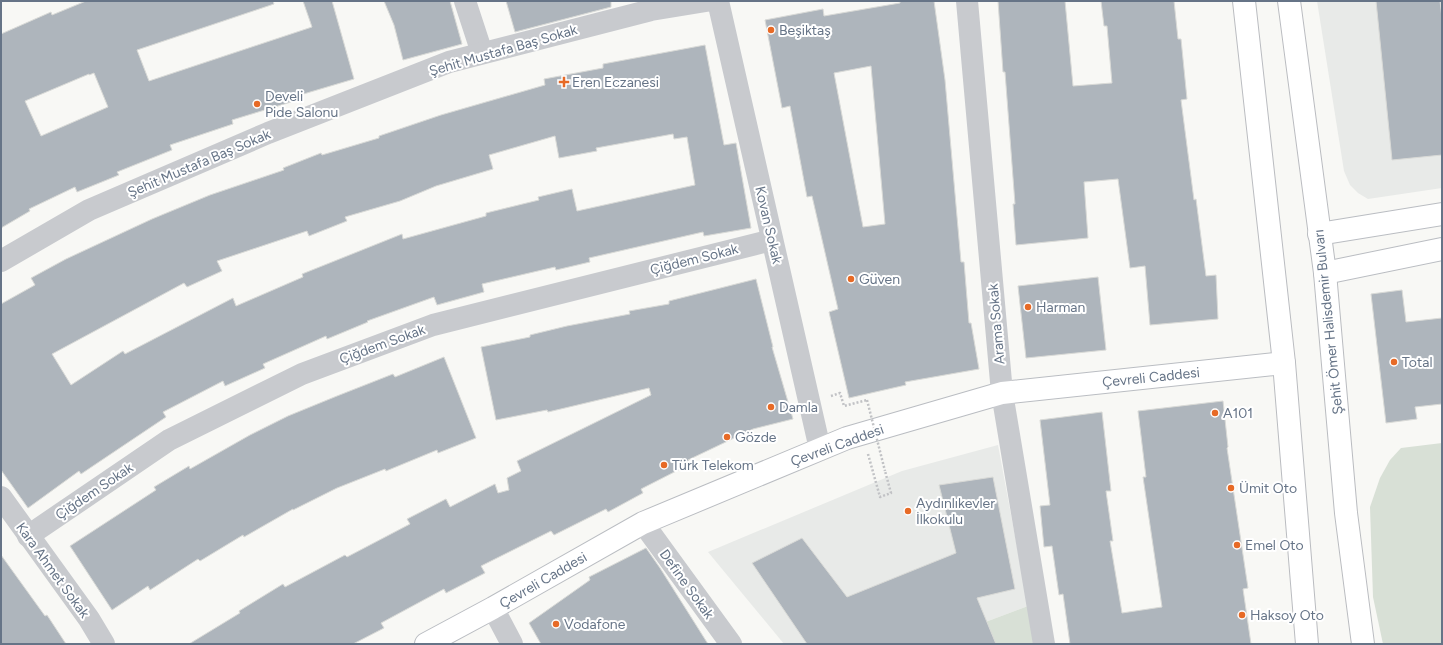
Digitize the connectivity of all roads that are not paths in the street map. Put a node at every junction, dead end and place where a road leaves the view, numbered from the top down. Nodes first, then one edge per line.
1 (465, 1) edge
2 (706, 1) edge
3 (718, 1) edge
4 (967, 1) edge
5 (1244, 1) edge
6 (1289, 1) edge
7 (482, 53) junction
8 (1442, 214) edge
9 (1319, 234) junction
10 (772, 240) junction
11 (1442, 249) edge
12 (1, 260) edge
13 (1325, 273) junction
14 (1284, 363) junction
15 (1002, 393) junction
16 (820, 449) junction
17 (1, 497) edge
18 (643, 524) junction
19 (28, 536) junction
20 (493, 608) junction
21 (104, 644) edge
22 (426, 644) edge
23 (512, 644) edge
24 (731, 644) edge
25 (1044, 644) edge
26 (1307, 644) edge
27 (1363, 644) edge

1 - 7 street
2 - 7 street, Şehit Mustafa Baş Sokak
3 - 10 street, Kovan Sokak
4 - 15 street, Arama Sokak
5 - 14 main road
6 - 9 main road, Şehit Ömer Halisdemir Bulvarı
7 - 12 street, Şehit Mustafa Baş Sokak
8 - 9 main road
9 - 13 main road, Şehit Ömer Halisdemir Bulvarı
10 - 16 street, Kovan Sokak
10 - 19 street, Çiğdem Sokak
11 - 13 main road
13 - 27 main road, Şehit Ömer Halisdemir Bulvarı
14 - 15 main road, Çevreli Caddesi
14 - 26 main road
15 - 16 main road, Çevreli Caddesi
15 - 25 street, Arama Sokak
16 - 18 main road, Çevreli Caddesi
17 - 19 street, Kara Ahmet Sokak
18 - 20 main road, Çevreli Caddesi
18 - 24 street, Define Sokak
19 - 21 street, Kara Ahmet Sokak
20 - 22 main road, Çevreli Caddesi
20 - 23 street

